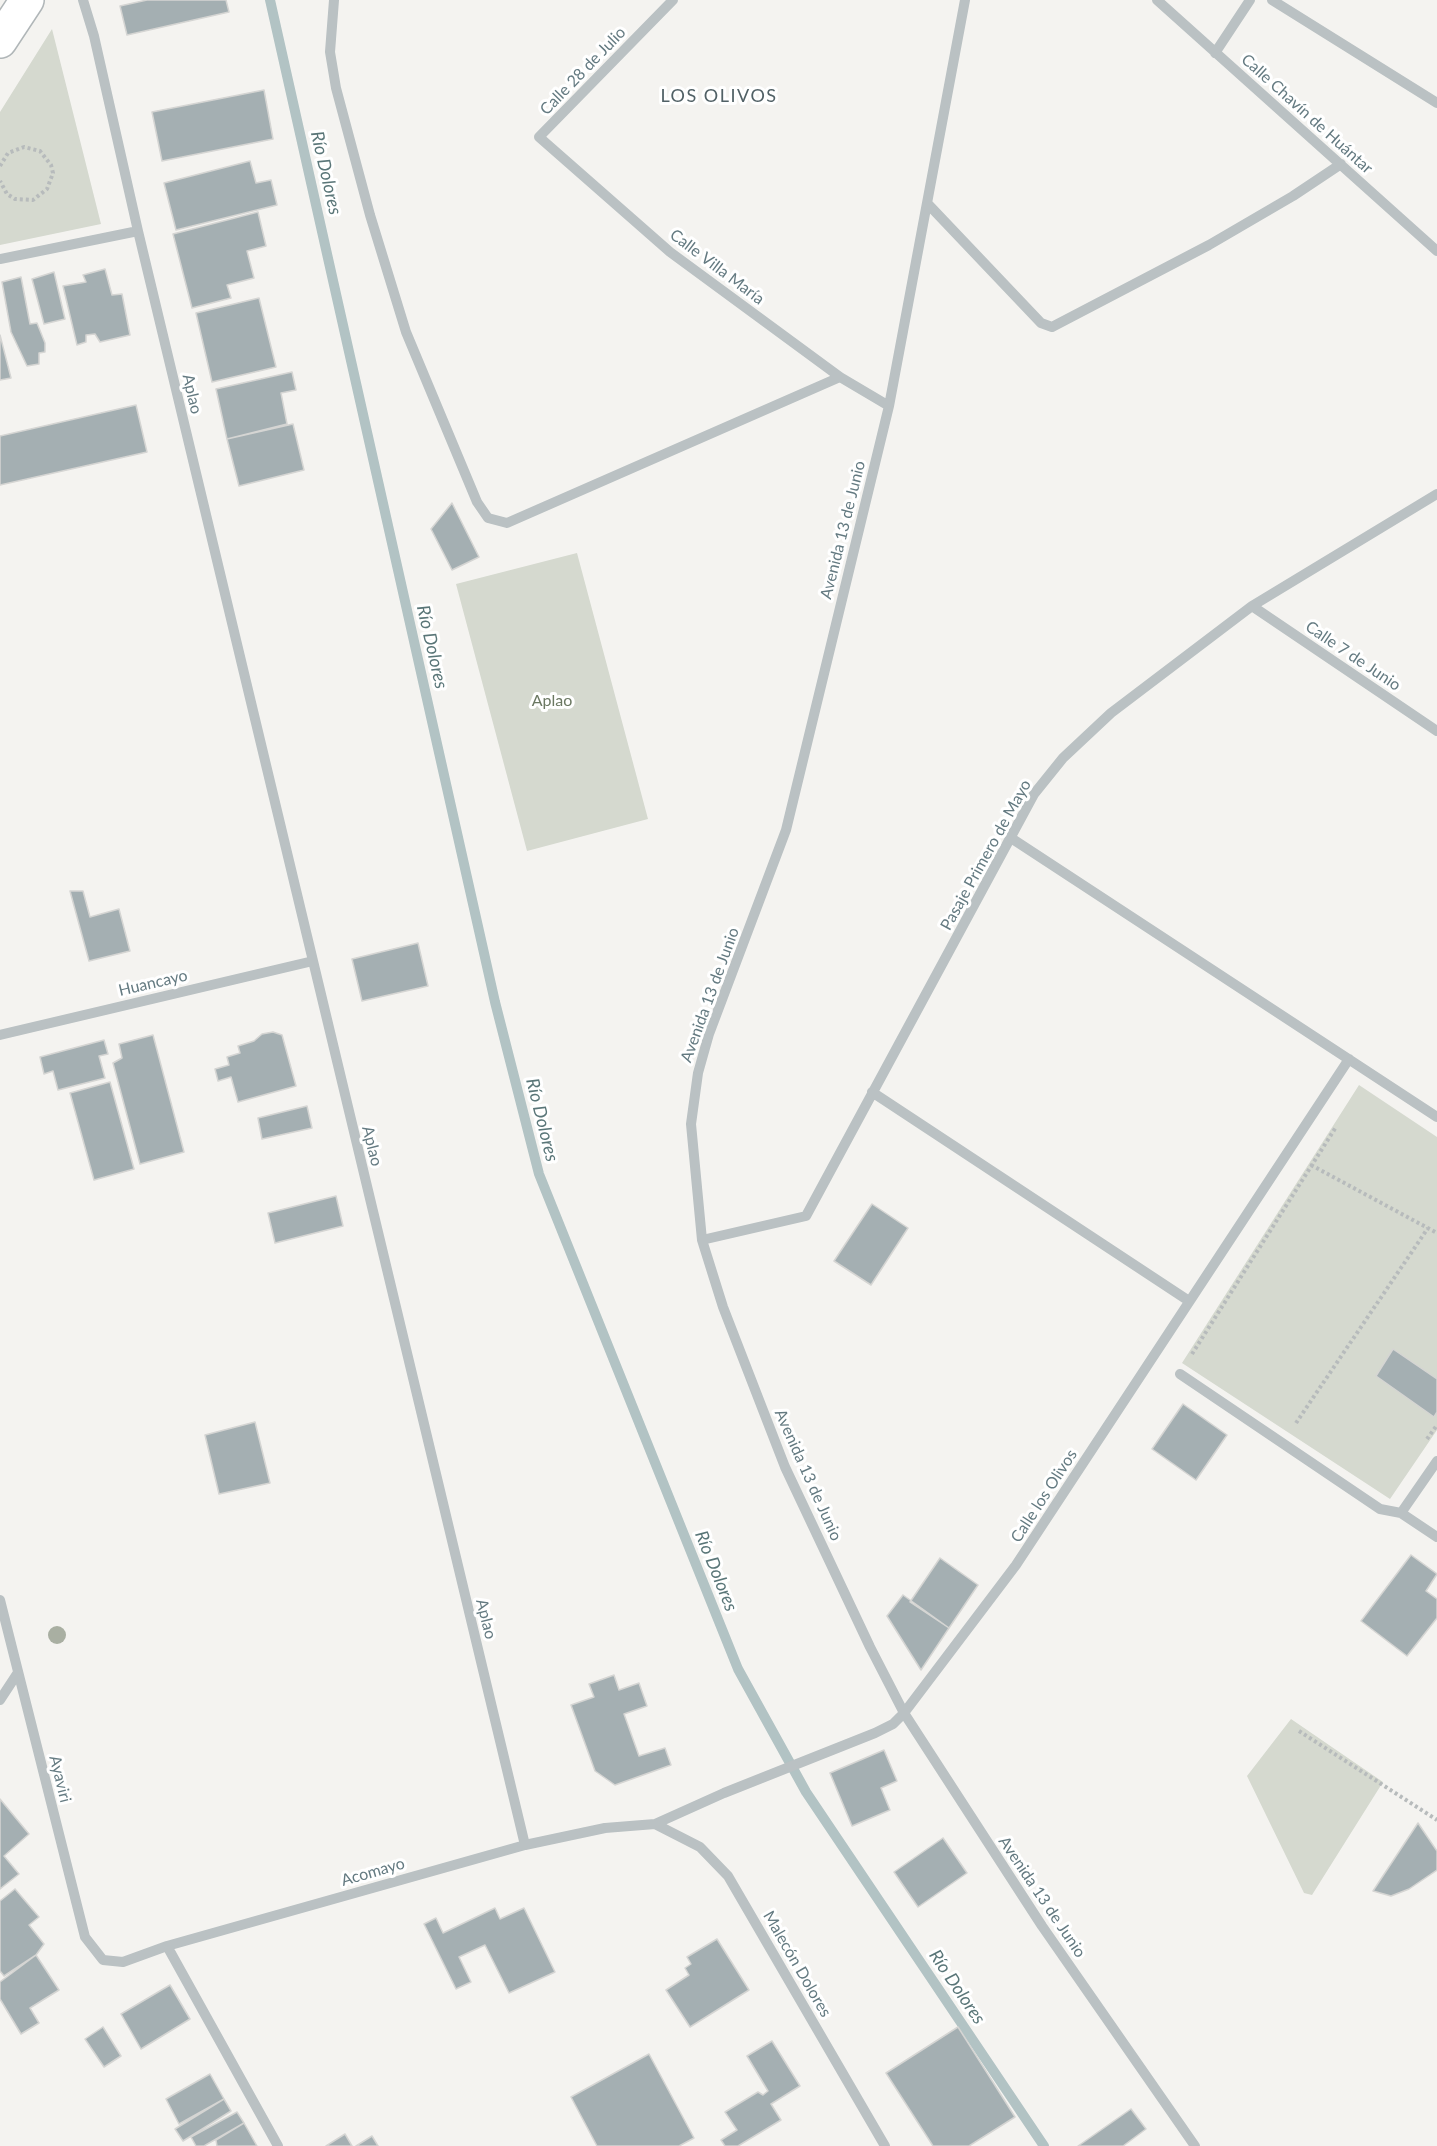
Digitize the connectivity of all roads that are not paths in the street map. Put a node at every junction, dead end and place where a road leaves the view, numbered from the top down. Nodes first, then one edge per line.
1 (27, 0) edge
2 (334, 0) edge
3 (673, 0) edge
4 (965, 0) edge
5 (1157, 0) edge
6 (1250, 0) edge
7 (1272, 0) edge
8 (86, 2) edge
9 (0, 41) edge
10 (1215, 53) junction
11 (1437, 103) edge
12 (539, 137) joint
13 (1341, 164) junction
14 (927, 203) junction
15 (138, 231) junction
16 (1437, 250) edge
17 (0, 259) edge
18 (840, 376) junction
19 (889, 406) junction
20 (1437, 494) edge
21 (1252, 606) junction
22 (1437, 731) edge
23 (1011, 838) junction
24 (313, 961) junction
25 (0, 1035) edge
26 (1349, 1059) junction
27 (872, 1092) junction
28 (1437, 1118) edge
29 (702, 1240) junction
30 (1189, 1301) junction
31 (1180, 1374) dead end
32 (1437, 1461) edge
33 (1401, 1513) junction
34 (1437, 1537) edge
35 (0, 1600) edge
36 (17, 1674) junction
37 (0, 1700) edge
38 (904, 1713) junction
39 (655, 1824) junction
40 (525, 1845) junction
41 (166, 1946) junction
42 (103, 1960) joint
43 (278, 2146) edge
44 (885, 2146) edge
45 (1196, 2146) edge

1 - 9 main road
2 - 18 street
3 - 12 street, Calle 28 de Julio
4 - 14 street, Avenida 13 de Junio
5 - 10 street, Calle Chavín de Huántar
6 - 10 street
7 - 11 street
8 - 15 street, Aplao
10 - 13 street, Calle Chavín de Huántar
12 - 18 street, Calle Villa María
13 - 14 street
13 - 16 street, Calle Chavín de Huántar
14 - 19 street, Avenida 13 de Junio
15 - 17 street
15 - 24 street, Aplao
18 - 19 street, Calle Villa María
19 - 29 street, Avenida 13 de Junio
20 - 21 street, Pasaje Primero de Mayo
21 - 22 street, Calle 7 de Junio
21 - 23 street, Pasaje Primero de Mayo
23 - 26 street
23 - 27 street, Pasaje Primero de Mayo
24 - 25 street, Huancayo
24 - 40 street, Aplao
26 - 28 street
26 - 30 street, Calle los Olivos
27 - 29 street, Pasaje Primero de Mayo
27 - 30 street
29 - 38 street, Avenida 13 de Junio
30 - 38 street, Calle los Olivos
31 - 33 street
32 - 33 street
33 - 34 street
35 - 36 street, Ayaviri
36 - 37 street
36 - 42 street, Ayaviri
38 - 39 street, Calle los Olivos
38 - 45 street, Avenida 13 de Junio
39 - 40 street, Acomayo
39 - 44 street, Malecón Dolores
40 - 41 street, Acomayo
41 - 42 street, Acomayo
41 - 43 street

